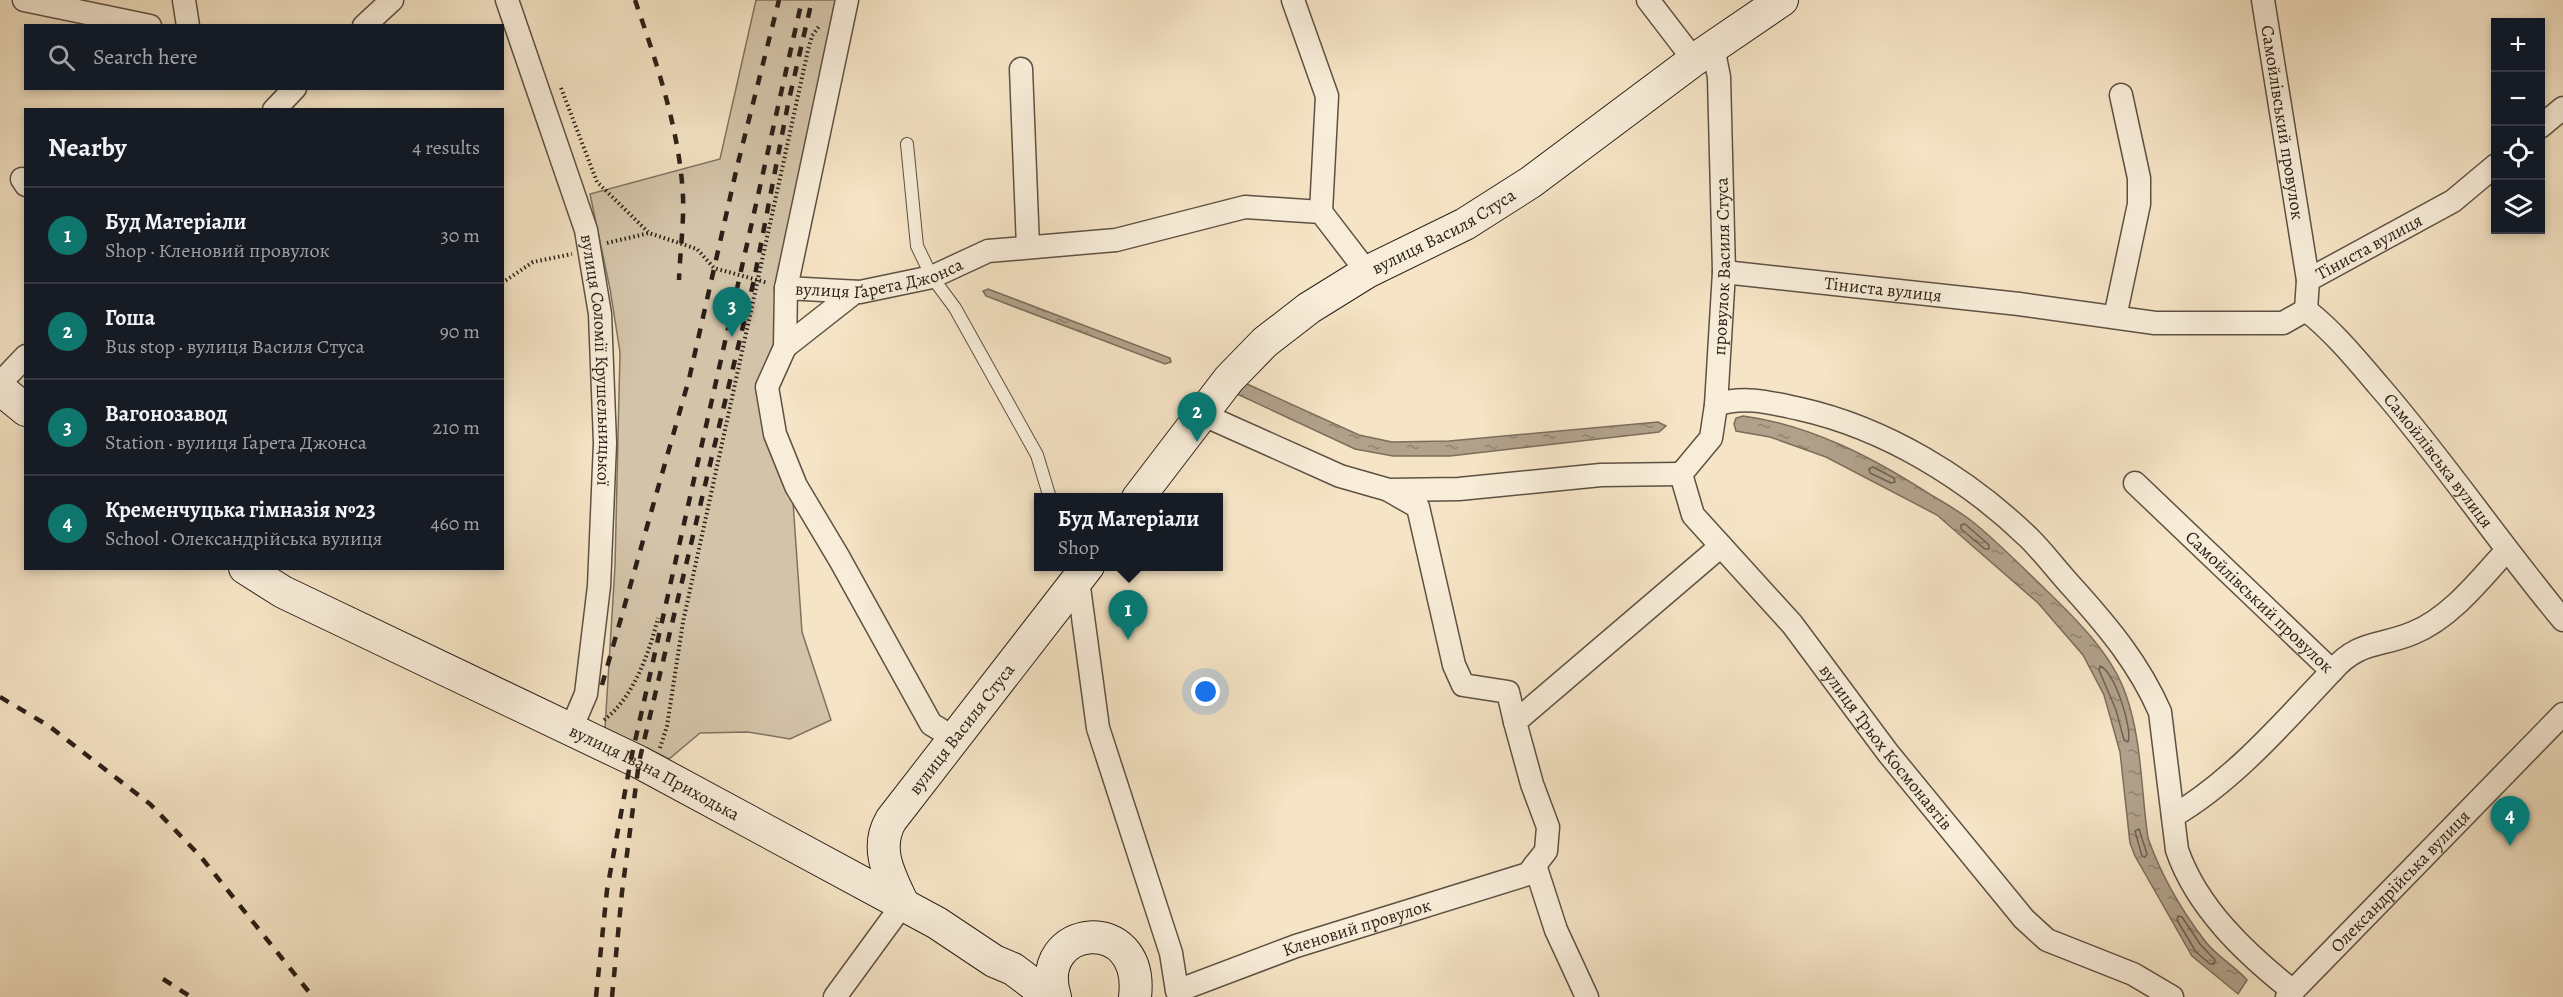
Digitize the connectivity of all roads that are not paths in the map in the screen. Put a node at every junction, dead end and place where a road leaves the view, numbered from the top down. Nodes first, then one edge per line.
1 (24, 0) edge
2 (184, 0) edge
3 (392, 0) edge
4 (507, 0) edge
5 (847, 0) edge
6 (1293, 0) edge
7 (1648, 0) edge
8 (1782, 0) edge
9 (2263, 0) edge
10 (140, 24) edge
11 (188, 24) edge
12 (366, 24) edge
13 (1703, 53) junction
14 (1021, 69) dead end
15 (2121, 95) dead end
16 (2563, 108) edge
17 (2542, 126) edge
18 (907, 144) dead end
19 (2491, 169) edge
20 (1321, 212) junction
21 (1028, 247) junction
22 (1366, 272) junction
23 (1724, 272) junction
24 (932, 277) junction
25 (2308, 280) junction
26 (786, 288) junction
27 (855, 292) junction
28 (2306, 310) junction
29 (2115, 317) junction
30 (785, 347) junction
31 (24, 358) edge
32 (0, 383) edge
33 (0, 389) edge
34 (1716, 405) junction
35 (24, 408) edge
36 (1206, 409) junction
37 (1681, 474) junction
38 (2135, 483) dead end
39 (1389, 490) junction
40 (1048, 493) edge
41 (1142, 493) edge
42 (1721, 546) junction
43 (2506, 551) junction
44 (248, 570) edge
45 (1080, 571) edge
46 (2563, 620) edge
47 (2331, 671) junction
48 (2563, 714) edge
49 (1515, 722) junction
50 (578, 732) junction
51 (954, 738) junction
52 (2173, 816) junction
53 (1535, 866) junction
54 (903, 904) junction
55 (1059, 958) junction
56 (1013, 969) junction
57 (2133, 974) junction
58 (1171, 994) edge
59 (2290, 994) edge
60 (834, 997) edge
61 (1050, 997) edge
62 (1055, 997) edge
63 (1135, 997) edge
64 (1587, 997) edge
65 (2152, 997) edge
66 (2172, 997) edge

1 - 10 street
2 - 11 street
3 - 12 street
4 - 50 street, вулиця Соломії Крушельницької
5 - 26 street
6 - 20 street
7 - 13 street
8 - 13 main road, вулиця Василя Стуса
9 - 25 street, Самойлівський провулок
13 - 22 main road, вулиця Василя Стуса
13 - 23 street, провулок Василя Стуса
14 - 21 street
15 - 29 street
16 - 17 street
18 - 24 lane
19 - 25 street, Тіниста вулиця
20 - 21 street, вулиця Ґарета Джонса
20 - 22 street
21 - 24 street, вулиця Ґарета Джонса
22 - 36 main road, вулиця Василя Стуса
23 - 29 street, Тіниста вулиця
23 - 34 street, провулок Василя Стуса
24 - 27 street, вулиця Ґарета Джонса
24 - 40 lane
25 - 28 street, Тіниста вулиця
26 - 27 street, вулиця Ґарета Джонса
26 - 30 street, вулиця Ґарета Джонса
27 - 30 street
28 - 29 street, Тіниста вулиця
28 - 43 street, Самойлівська вулиця
30 - 51 street, вулиця Ґарета Джонса
31 - 32 street
33 - 35 main road
34 - 37 street, провулок Василя Стуса
34 - 52 street
36 - 39 street
36 - 41 main road, вулиця Василя Стуса
37 - 39 street
37 - 42 street, вулиця Трьох Космонавтів
38 - 47 street, Самойлівський провулок
39 - 49 street
42 - 49 street
42 - 57 street, вулиця Трьох Космонавтів
43 - 46 street, Самойлівська вулиця
43 - 47 street, Самойлівський провулок
44 - 50 main road, вулиця Івана Приходька
45 - 51 main road, вулиця Василя Стуса
45 - 58 street, Кленовий провулок
47 - 52 street
48 - 59 street, Олександрійська вулиця
49 - 53 street
50 - 54 main road, вулиця Івана Приходька
51 - 54 main road, вулиця Василя Стуса
52 - 59 street
53 - 58 street, Кленовий провулок
53 - 64 street
54 - 56 main road, вулиця Івана Приходька
54 - 60 street
55 - 56 main road
55 - 62 main road
55 - 63 main road
56 - 61 main road, вулиця Івана Приходька
57 - 65 street, вулиця Трьох Космонавтів
57 - 66 street, вулиця Трьох Космонавтів

